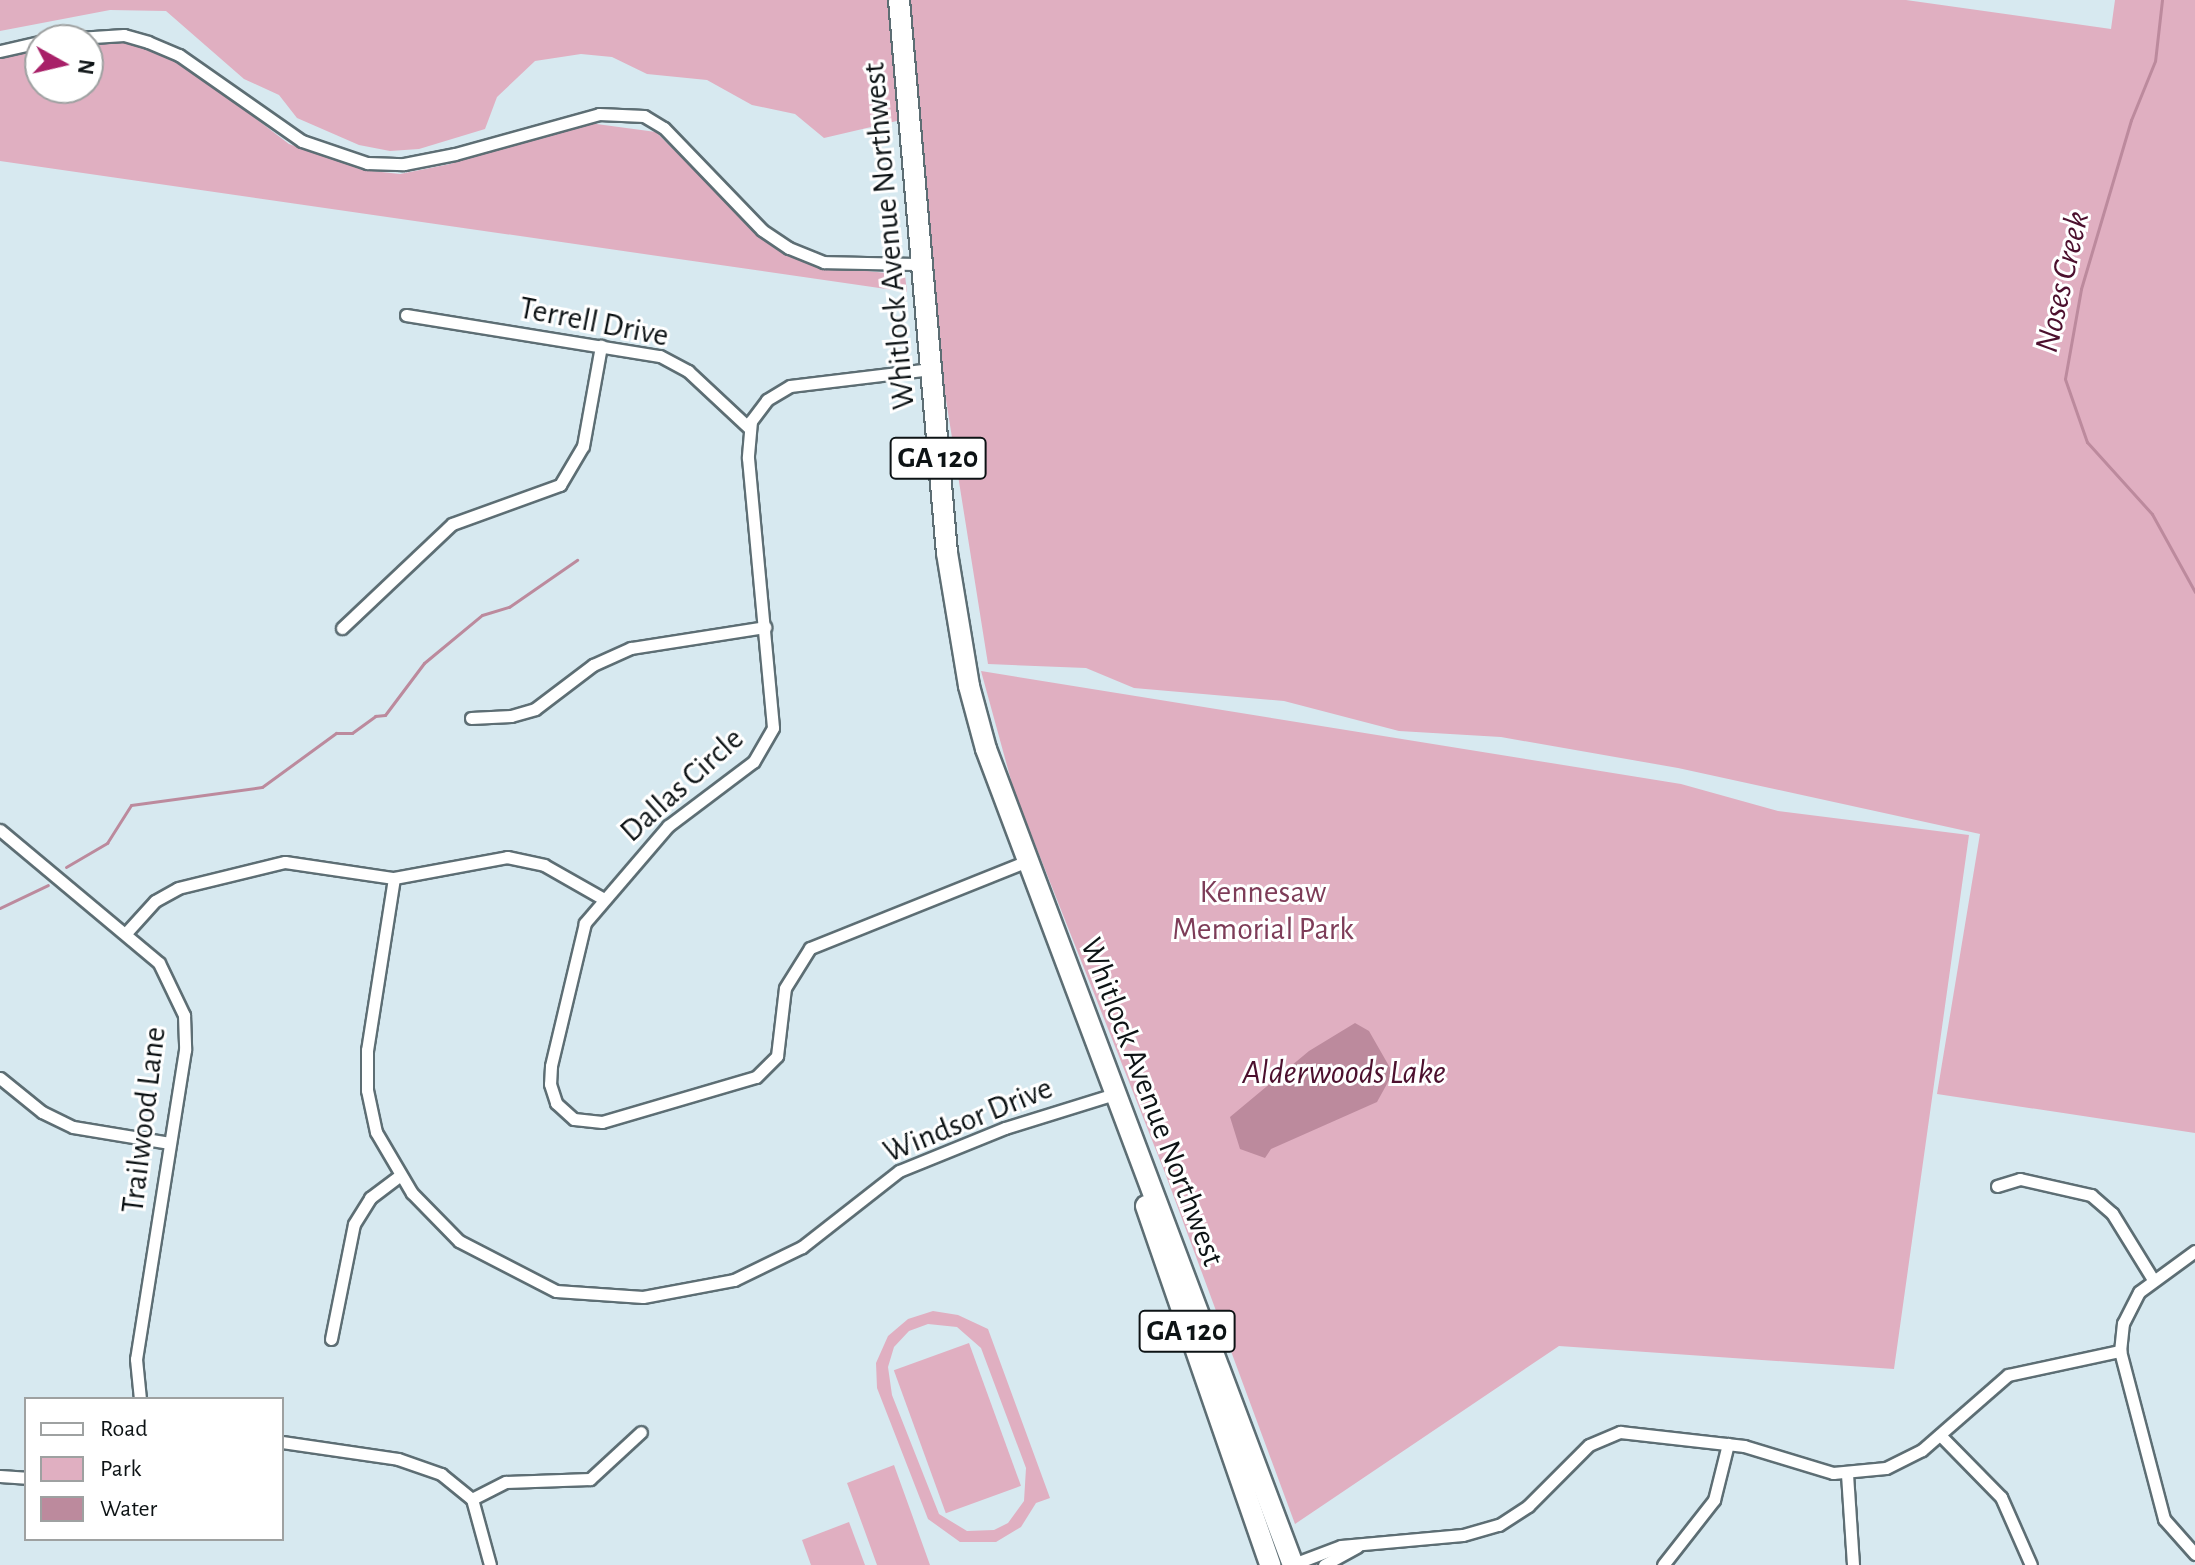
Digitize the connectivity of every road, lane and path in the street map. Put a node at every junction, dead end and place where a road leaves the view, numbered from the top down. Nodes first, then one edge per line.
1 (899, 0) edge
2 (104, 36) edge
3 (24, 46) edge
4 (0, 51) edge
5 (921, 264) junction
6 (406, 315) dead end
7 (601, 346) junction
8 (931, 369) junction
9 (748, 427) junction
10 (765, 627) junction
11 (342, 628) dead end
12 (471, 718) dead end
13 (0, 830) edge
14 (1028, 861) junction
15 (394, 878) junction
16 (602, 898) junction
17 (126, 933) junction
18 (0, 1078) edge
19 (1113, 1095) junction
20 (170, 1143) junction
21 (400, 1175) junction
22 (1997, 1186) dead end
23 (2195, 1251) edge
24 (2152, 1278) junction
25 (331, 1339) dead end
26 (2120, 1351) junction
27 (140, 1397) edge
28 (641, 1432) dead end
29 (1940, 1435) junction
30 (284, 1442) edge
31 (1728, 1444) junction
32 (1847, 1474) junction
33 (0, 1476) edge
34 (24, 1478) edge
35 (472, 1499) junction
36 (1357, 1547) junction
37 (2195, 1554) edge
38 (1292, 1564) edge
39 (490, 1565) edge
40 (1270, 1565) edge
41 (1324, 1565) edge
42 (1663, 1565) edge
43 (1853, 1565) edge
44 (2031, 1565) edge

1 - 5 highway, Whitlock Avenue Northwest / GA 120
2 - 5 street
3 - 4 street
5 - 8 highway, Whitlock Avenue Northwest / GA 120
6 - 7 street, Terrell Drive
7 - 9 street, Terrell Drive
7 - 11 street
8 - 9 street
8 - 14 highway, Whitlock Avenue Northwest / GA 120
9 - 10 street, Dallas Circle
10 - 12 street
10 - 16 street, Dallas Circle
13 - 17 street, Trailwood Lane
14 - 16 street, Dallas Circle
14 - 19 highway, Whitlock Avenue Northwest / GA 120
15 - 16 street
15 - 17 street
15 - 21 street, Windsor Drive
17 - 20 street, Trailwood Lane
18 - 20 street
19 - 21 street, Windsor Drive
19 - 38 highway, Whitlock Avenue Northwest / GA 120
19 - 40 highway, Whitlock Avenue Northwest / GA 120
20 - 27 street, Trailwood Lane
21 - 25 street
22 - 24 street
23 - 24 street
24 - 26 street
26 - 29 street
26 - 37 street
28 - 35 street
29 - 32 street
29 - 44 street
30 - 35 street
31 - 32 street
31 - 36 street
31 - 42 street
32 - 43 street
33 - 34 street
35 - 39 street
36 - 38 street
36 - 41 street

